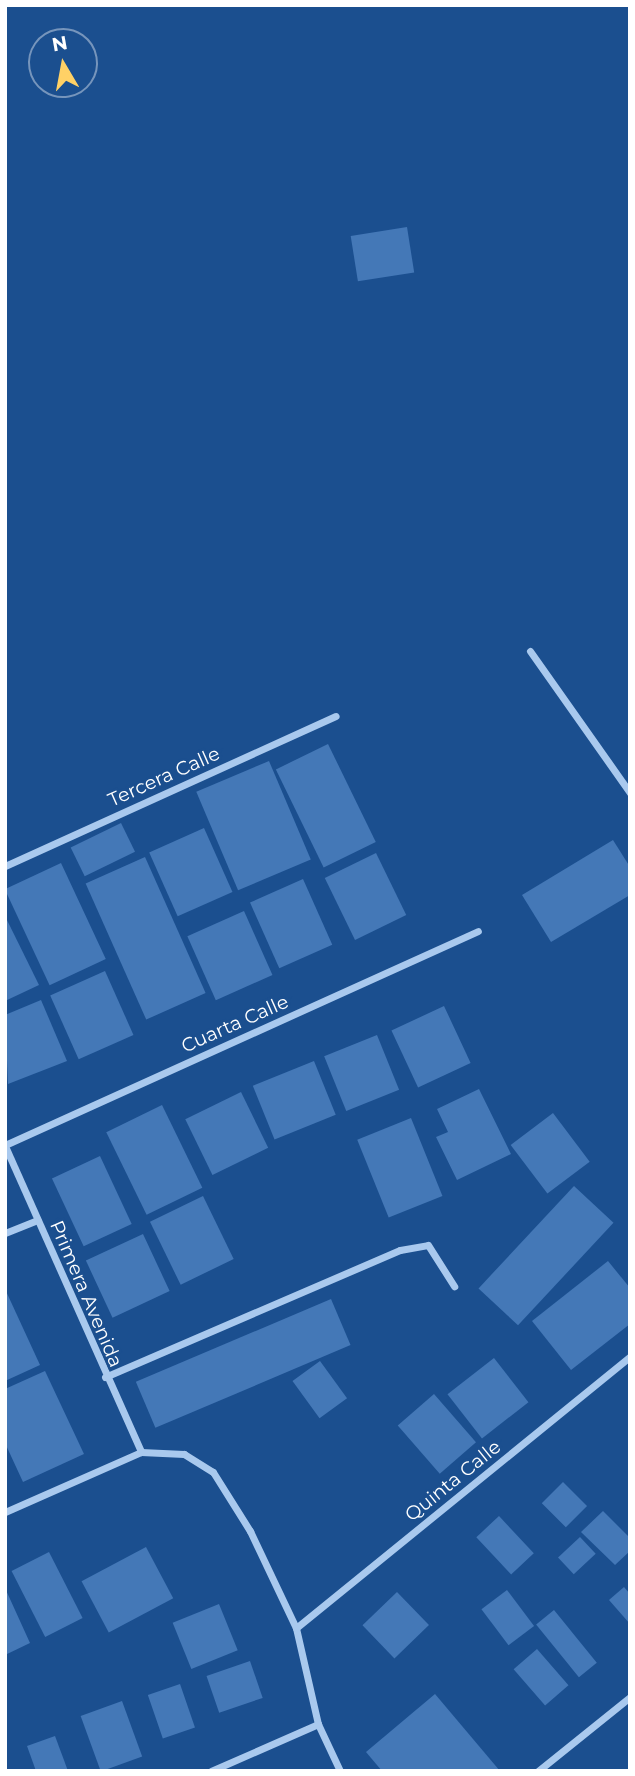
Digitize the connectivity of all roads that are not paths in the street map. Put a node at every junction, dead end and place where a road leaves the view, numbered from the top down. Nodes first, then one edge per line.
1 (530, 651) dead end
2 (336, 716) dead end
3 (630, 793) edge
4 (5, 866) edge
5 (478, 931) dead end
6 (5, 1145) edge
7 (37, 1220) junction
8 (5, 1233) edge
9 (454, 1286) dead end
10 (630, 1357) edge
11 (105, 1377) junction
12 (141, 1452) junction
13 (5, 1512) edge
14 (296, 1628) junction
15 (630, 1697) edge
16 (318, 1724) junction
17 (211, 1771) edge
18 (340, 1771) edge
19 (538, 1771) edge

1 - 3 street
2 - 4 street, Tercera Calle
5 - 6 street, Cuarta Calle
6 - 7 street, Primera Avenida
7 - 8 street
7 - 11 street, Primera Avenida
9 - 11 street
10 - 14 street, Quinta Calle
11 - 12 street, Primera Avenida
12 - 13 street
12 - 14 street
14 - 16 street
15 - 19 street
16 - 17 street
16 - 18 street

